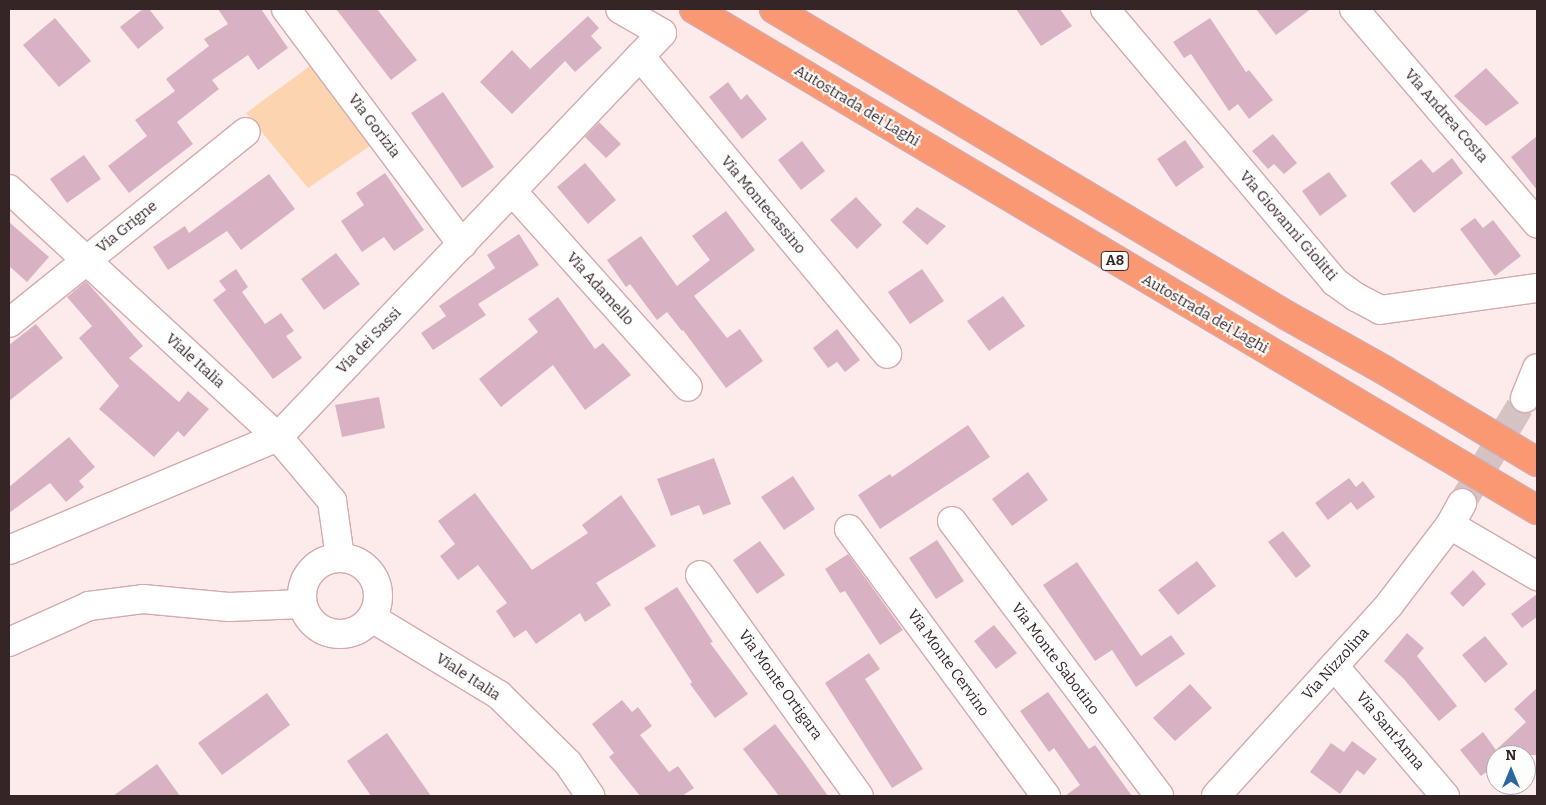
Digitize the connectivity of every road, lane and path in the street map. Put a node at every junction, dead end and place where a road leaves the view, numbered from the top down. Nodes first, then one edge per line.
1 (286, 9) edge
2 (620, 9) edge
3 (694, 9) edge
4 (774, 9) edge
5 (1105, 9) edge
6 (1354, 9) edge
7 (640, 56) junction
8 (246, 132) dead end
9 (9, 189) edge
10 (512, 191) junction
11 (1537, 223) edge
12 (462, 244) junction
13 (85, 261) junction
14 (1537, 288) edge
15 (9, 323) edge
16 (887, 354) dead end
17 (1537, 368) edge
18 (688, 387) dead end
19 (1525, 398) tunnel mouth
20 (278, 437) junction
21 (1537, 462) edge
22 (1537, 510) edge
23 (952, 521) dead end
24 (849, 529) dead end
25 (9, 550) edge
26 (340, 558) junction
27 (700, 575) dead end
28 (1537, 576) edge
29 (302, 604) junction
30 (372, 618) junction
31 (9, 642) edge
32 (1334, 666) junction
33 (590, 796) edge
34 (859, 796) edge
35 (1046, 796) edge
36 (1159, 796) edge
37 (1216, 796) edge
38 (1445, 796) edge

1 - 12 street, Via Gorizia
2 - 7 street, Via dei Sassi
3 - 22 highway, Autostrada dei Laghi / A8
4 - 21 highway
5 - 14 street, Via Giovanni Giolitti
6 - 11 street, Via Andrea Costa
7 - 10 street, Via dei Sassi
7 - 16 street, Via Montecassino
8 - 13 street, Via Grigne
9 - 13 street, Viale Italia
10 - 12 street, Via dei Sassi
10 - 18 street, Via Adamello
12 - 20 street, Via dei Sassi
13 - 15 street, Via Grigne
13 - 20 street, Viale Italia
17 - 19 street
20 - 25 street, Via dei Sassi
20 - 26 street, Viale Italia
23 - 36 street, Via Monte Sabotino
24 - 35 street, Via Monte Cervino
26 - 29 street
26 - 30 street
27 - 34 street, Via Monte Ortigara
28 - 32 street, Via Nizzolina
29 - 30 street
29 - 31 street
30 - 33 street, Viale Italia
32 - 37 street, Via Nizzolina
32 - 38 street, Via Sant'Anna

